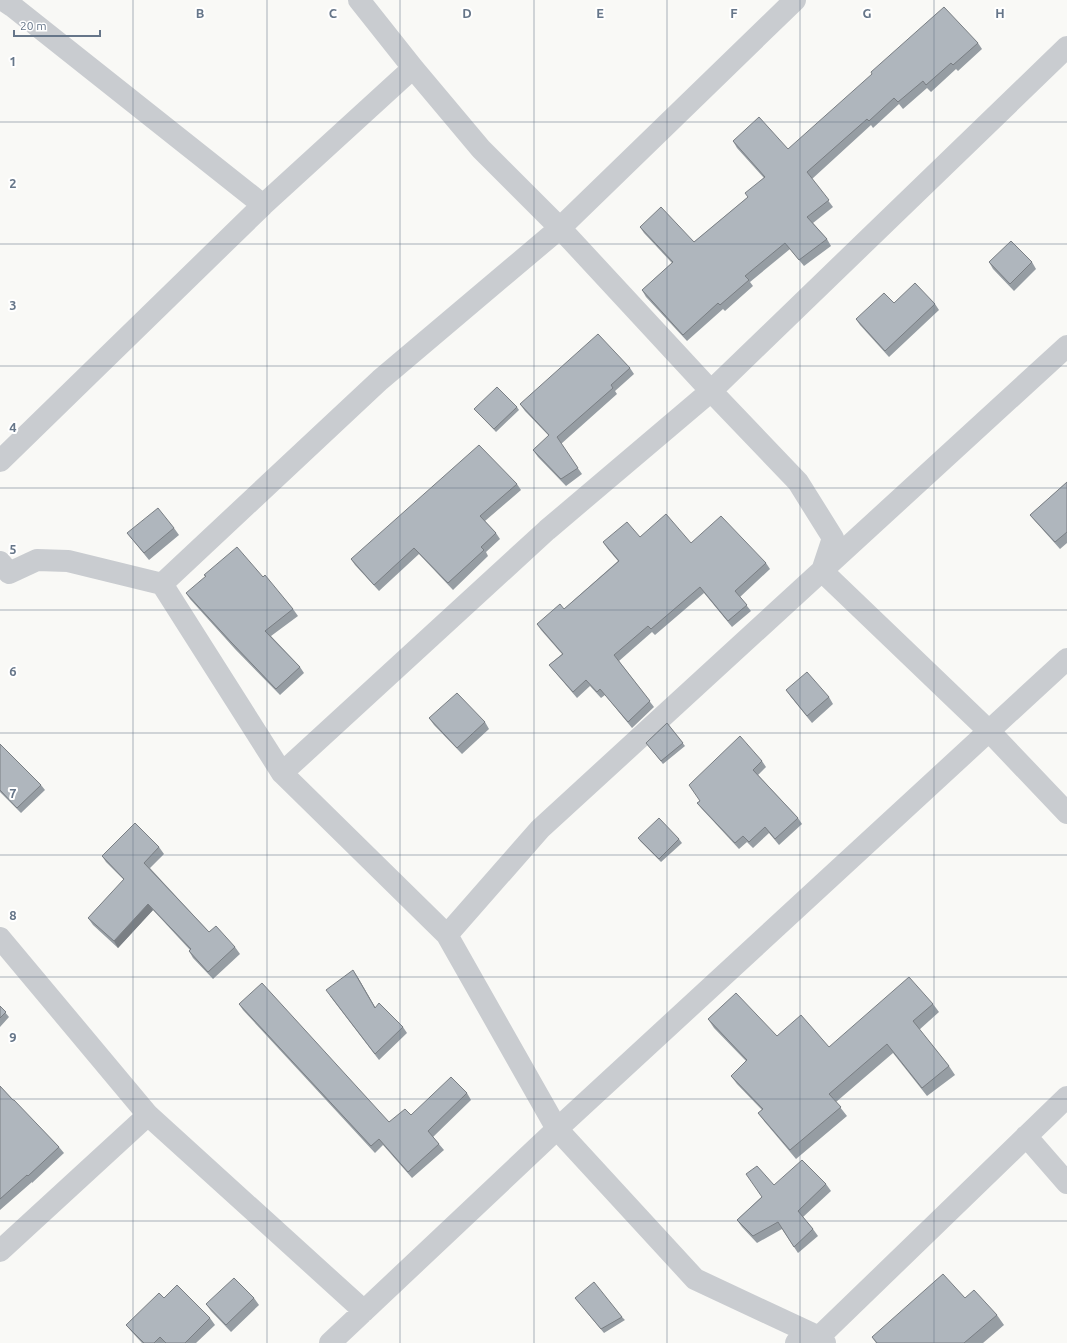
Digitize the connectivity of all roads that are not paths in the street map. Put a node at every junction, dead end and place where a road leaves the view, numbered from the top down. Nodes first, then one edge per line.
1 (359, 0) edge
2 (795, 0) edge
3 (11, 4) edge
4 (1067, 47) edge
5 (413, 68) junction
6 (263, 205) junction
7 (560, 228) junction
8 (1067, 346) edge
9 (711, 391) junction
10 (0, 461) edge
11 (822, 571) junction
12 (3, 572) edge
13 (162, 584) junction
14 (1067, 660) edge
15 (990, 732) junction
16 (282, 773) junction
17 (1067, 813) edge
18 (447, 935) junction
19 (0, 938) edge
20 (1067, 1098) edge
21 (148, 1115) junction
22 (557, 1129) junction
23 (1026, 1136) junction
24 (1067, 1183) edge
25 (0, 1251) edge
26 (364, 1311) junction
27 (822, 1340) edge
28 (330, 1343) edge
29 (796, 1343) edge

1 - 5 street
2 - 7 street
3 - 6 street
4 - 9 street
5 - 6 street
5 - 7 street
6 - 10 street
7 - 9 street
7 - 13 street
8 - 11 street
9 - 11 street
9 - 16 street
11 - 15 street
11 - 18 street
12 - 13 street
13 - 16 street
14 - 15 street
15 - 17 street
15 - 22 street
16 - 18 street
18 - 22 street
19 - 21 street
20 - 23 street
21 - 25 street
21 - 26 street
22 - 26 street
22 - 27 street
23 - 24 street
23 - 27 street
26 - 28 street
27 - 29 street

